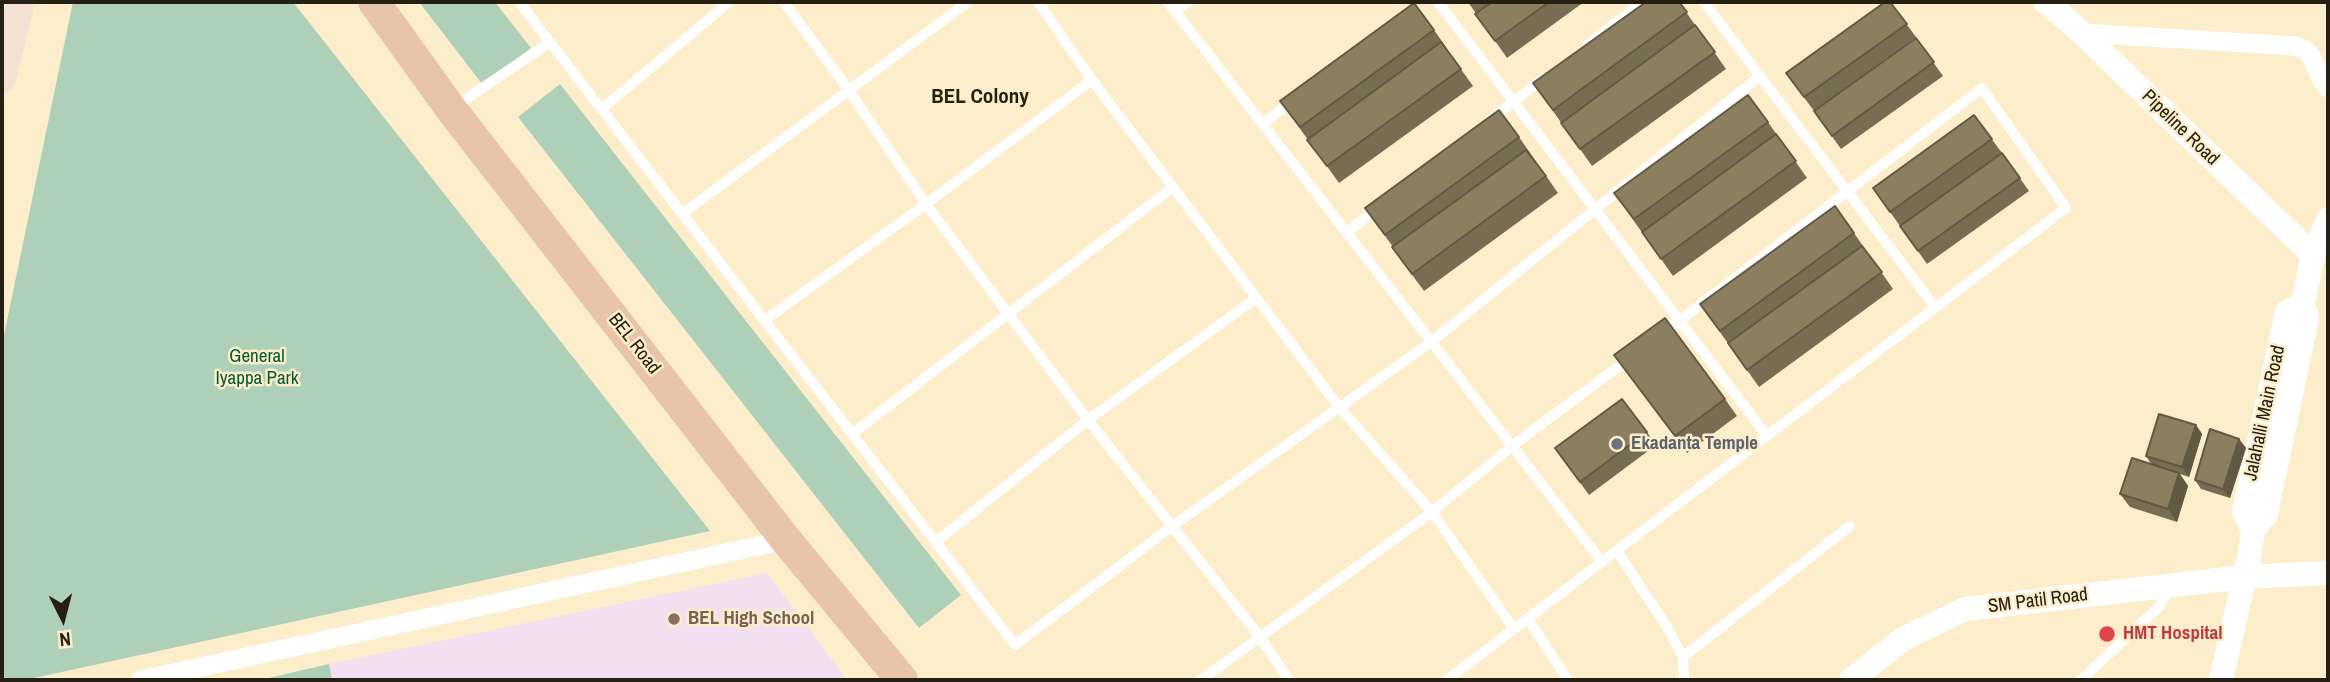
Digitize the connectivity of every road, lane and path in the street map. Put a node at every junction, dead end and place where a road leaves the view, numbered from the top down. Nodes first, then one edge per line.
1 (4, 2) edge
2 (21, 2) edge
3 (374, 2) edge
4 (519, 2) edge
5 (729, 2) edge
6 (784, 2) edge
7 (968, 2) edge
8 (1038, 2) edge
9 (1168, 2) edge
10 (1188, 2) edge
11 (1438, 2) edge
12 (1643, 2) edge
13 (1704, 2) edge
14 (2046, 2) edge
15 (1175, 11) junction
16 (2, 12) edge
17 (2082, 33) junction
18 (549, 43) junction
19 (1578, 51) edge
20 (1557, 68) edge
21 (1760, 76) junction
22 (2, 79) edge
23 (1092, 80) junction
24 (2328, 88) edge
25 (848, 89) junction
26 (1304, 92) edge
27 (1514, 101) junction
28 (451, 108) junction
29 (602, 109) junction
30 (1263, 124) junction
31 (1482, 126) edge
32 (1173, 187) junction
33 (1847, 191) junction
34 (1388, 200) edge
35 (926, 204) junction
36 (1596, 210) junction
37 (682, 214) junction
38 (2328, 220) edge
39 (1346, 233) junction
40 (2313, 255) junction
41 (1256, 298) junction
42 (1935, 307) junction
43 (1008, 313) junction
44 (765, 320) junction
45 (1680, 321) junction
46 (1658, 338) edge
47 (1431, 342) junction
48 (1635, 354) edge
49 (1339, 407) junction
50 (1088, 420) junction
51 (852, 434) junction
52 (1767, 436) junction
53 (1512, 446) junction
54 (1432, 512) junction
55 (1174, 525) junction
56 (1850, 526) dead end
57 (786, 540) junction
58 (936, 542) junction
59 (1616, 551) junction
60 (1602, 562) junction
61 (2328, 573) edge
62 (2245, 577) junction
63 (2171, 585) junction
64 (1528, 620) junction
65 (1514, 629) junction
66 (1260, 637) junction
67 (1683, 657) junction
68 (141, 680) edge
69 (902, 680) edge
70 (1201, 680) edge
71 (1289, 680) edge
72 (1447, 680) edge
73 (1568, 680) edge
74 (1684, 680) edge
75 (1851, 680) edge
76 (2081, 680) edge
77 (2221, 680) edge

1 - 16 main road
2 - 22 main road
3 - 28 main road, BEL Road
4 - 18 lane
5 - 29 lane
6 - 25 lane
7 - 25 lane
8 - 23 lane
9 - 15 lane
10 - 15 lane
11 - 27 lane
12 - 19 lane
13 - 21 lane
14 - 17 street, Pipeline Road
15 - 30 lane
17 - 24 street
17 - 40 street, Pipeline Road
18 - 28 lane
18 - 29 lane
20 - 27 lane
21 - 33 lane
21 - 36 lane
23 - 32 lane
23 - 35 lane
25 - 35 lane
25 - 37 lane
26 - 30 lane
27 - 31 lane
27 - 36 lane
28 - 57 main road, BEL Road
29 - 37 lane
30 - 39 lane
32 - 41 lane
32 - 43 lane
33 - 42 lane
33 - 42 lane
33 - 45 lane
34 - 39 lane
35 - 43 lane
35 - 44 lane
36 - 45 lane
36 - 47 lane
37 - 44 lane
38 - 40 street, Jalahalli Main Road
39 - 47 lane
40 - 62 street, Jalahalli Main Road
41 - 49 lane
41 - 50 lane
42 - 52 lane
43 - 50 lane
43 - 51 lane
44 - 51 lane
45 - 46 lane
45 - 52 lane
47 - 49 lane
47 - 53 lane
48 - 53 lane
49 - 54 lane
49 - 55 lane
50 - 55 lane
50 - 58 lane
51 - 58 lane
52 - 59 lane
53 - 54 lane
53 - 60 lane
54 - 65 lane
54 - 66 lane
55 - 58 lane
55 - 66 lane
56 - 67 lane
57 - 68 street
57 - 69 main road, BEL Road
59 - 60 lane
59 - 67 lane
60 - 64 lane
61 - 62 street, SM Patil Road
62 - 63 street, SM Patil Road
62 - 77 street, Jalahalli Main Road
63 - 75 street, SM Patil Road
63 - 76 lane
64 - 65 lane
64 - 73 lane
65 - 72 lane
66 - 70 lane
66 - 71 lane
67 - 74 lane

